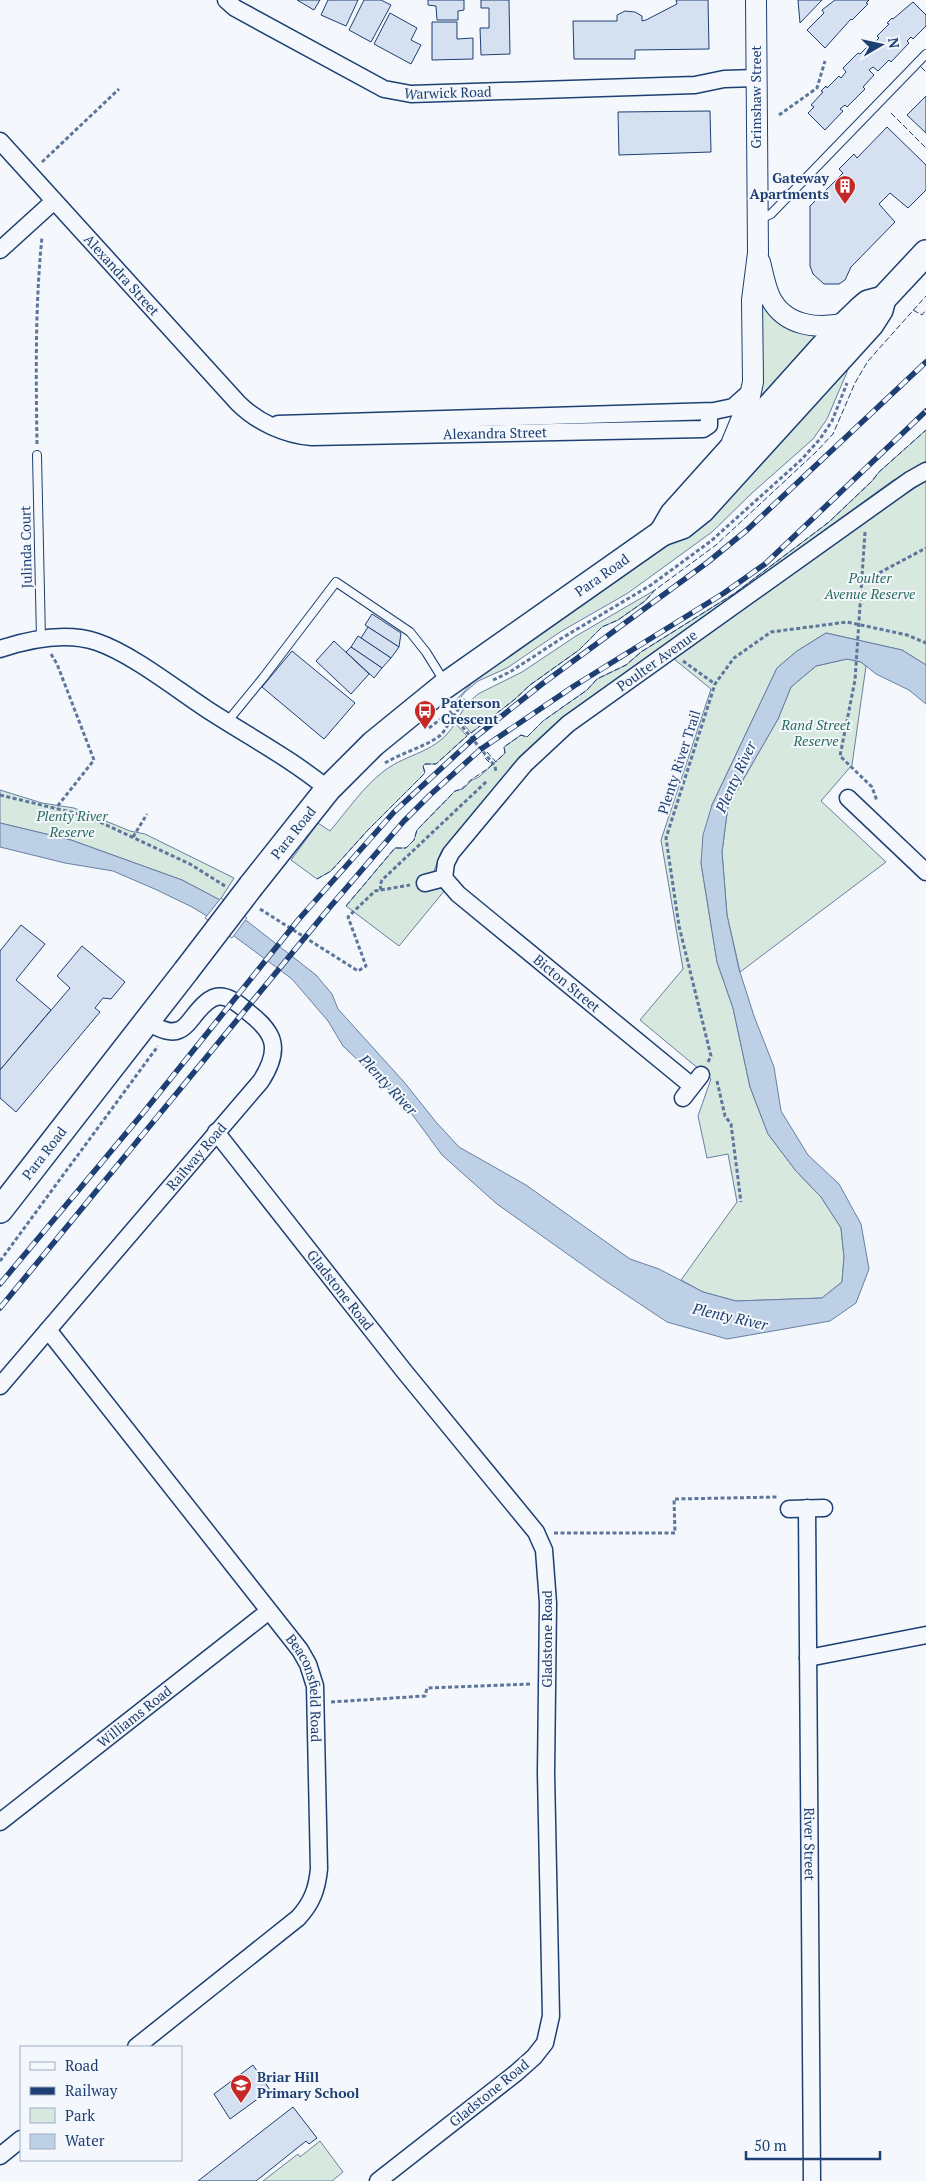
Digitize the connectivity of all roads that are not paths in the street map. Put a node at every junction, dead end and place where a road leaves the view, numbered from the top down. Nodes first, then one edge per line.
1 (226, 0) edge
2 (756, 0) edge
3 (926, 54) edge
4 (756, 84) junction
5 (0, 141) edge
6 (54, 201) junction
7 (758, 220) junction
8 (0, 250) edge
9 (758, 253) junction
10 (926, 253) edge
11 (883, 299) junction
12 (846, 323) junction
13 (751, 391) junction
14 (729, 451) junction
15 (37, 455) road end
16 (926, 471) edge
17 (662, 533) junction
18 (41, 639) junction
19 (0, 649) edge
20 (447, 685) junction
21 (226, 722) junction
22 (328, 789) junction
23 (848, 798) dead end
24 (926, 872) edge
25 (444, 878) junction
26 (425, 883) dead end
27 (157, 1026) junction
28 (692, 1086) road end
29 (216, 1132) junction
30 (0, 1210) edge
31 (48, 1330) junction
32 (0, 1386) edge
33 (784, 1503) road end
34 (807, 1508) junction
35 (824, 1508) dead end
36 (269, 1611) junction
37 (926, 1635) edge
38 (808, 1658) junction
39 (0, 1822) edge
40 (137, 2046) edge
41 (20, 2140) edge
42 (0, 2156) edge
43 (378, 2181) edge
44 (812, 2181) edge

1 - 4 street, Warwick Road
2 - 4 street, Grimshaw Street
3 - 7 lane
4 - 7 street, Grimshaw Street
5 - 6 street, Alexandra Street
6 - 8 street
6 - 13 street, Alexandra Street
7 - 9 street, Grimshaw Street
9 - 12 street, Grimshaw Street
9 - 13 street, Grimshaw Street
10 - 11 main road, Para Road
11 - 12 main road, Para Road
11 - 17 main road, Para Road
12 - 14 main road, Para Road
13 - 14 street, Grimshaw Street
14 - 17 main road, Para Road
15 - 18 lane, Julinda Court
16 - 25 street, Poulter Avenue
17 - 20 main road, Para Road
18 - 19 street
18 - 21 street
20 - 21 lane
20 - 22 main road, Para Road
21 - 22 street
22 - 27 main road, Para Road, bridge
23 - 24 street
25 - 26 street
25 - 28 street, Bicton Street
27 - 29 street, Railway Road
27 - 30 main road, Para Road
29 - 31 street, Railway Road
29 - 43 street, Gladstone Road
31 - 32 street, Railway Road
31 - 36 street, Beaconsfield Road
33 - 34 street
34 - 35 street
34 - 38 street, River Street
36 - 39 street, Williams Road
36 - 40 street, Beaconsfield Road
37 - 38 street
38 - 44 street, River Street
41 - 42 street

